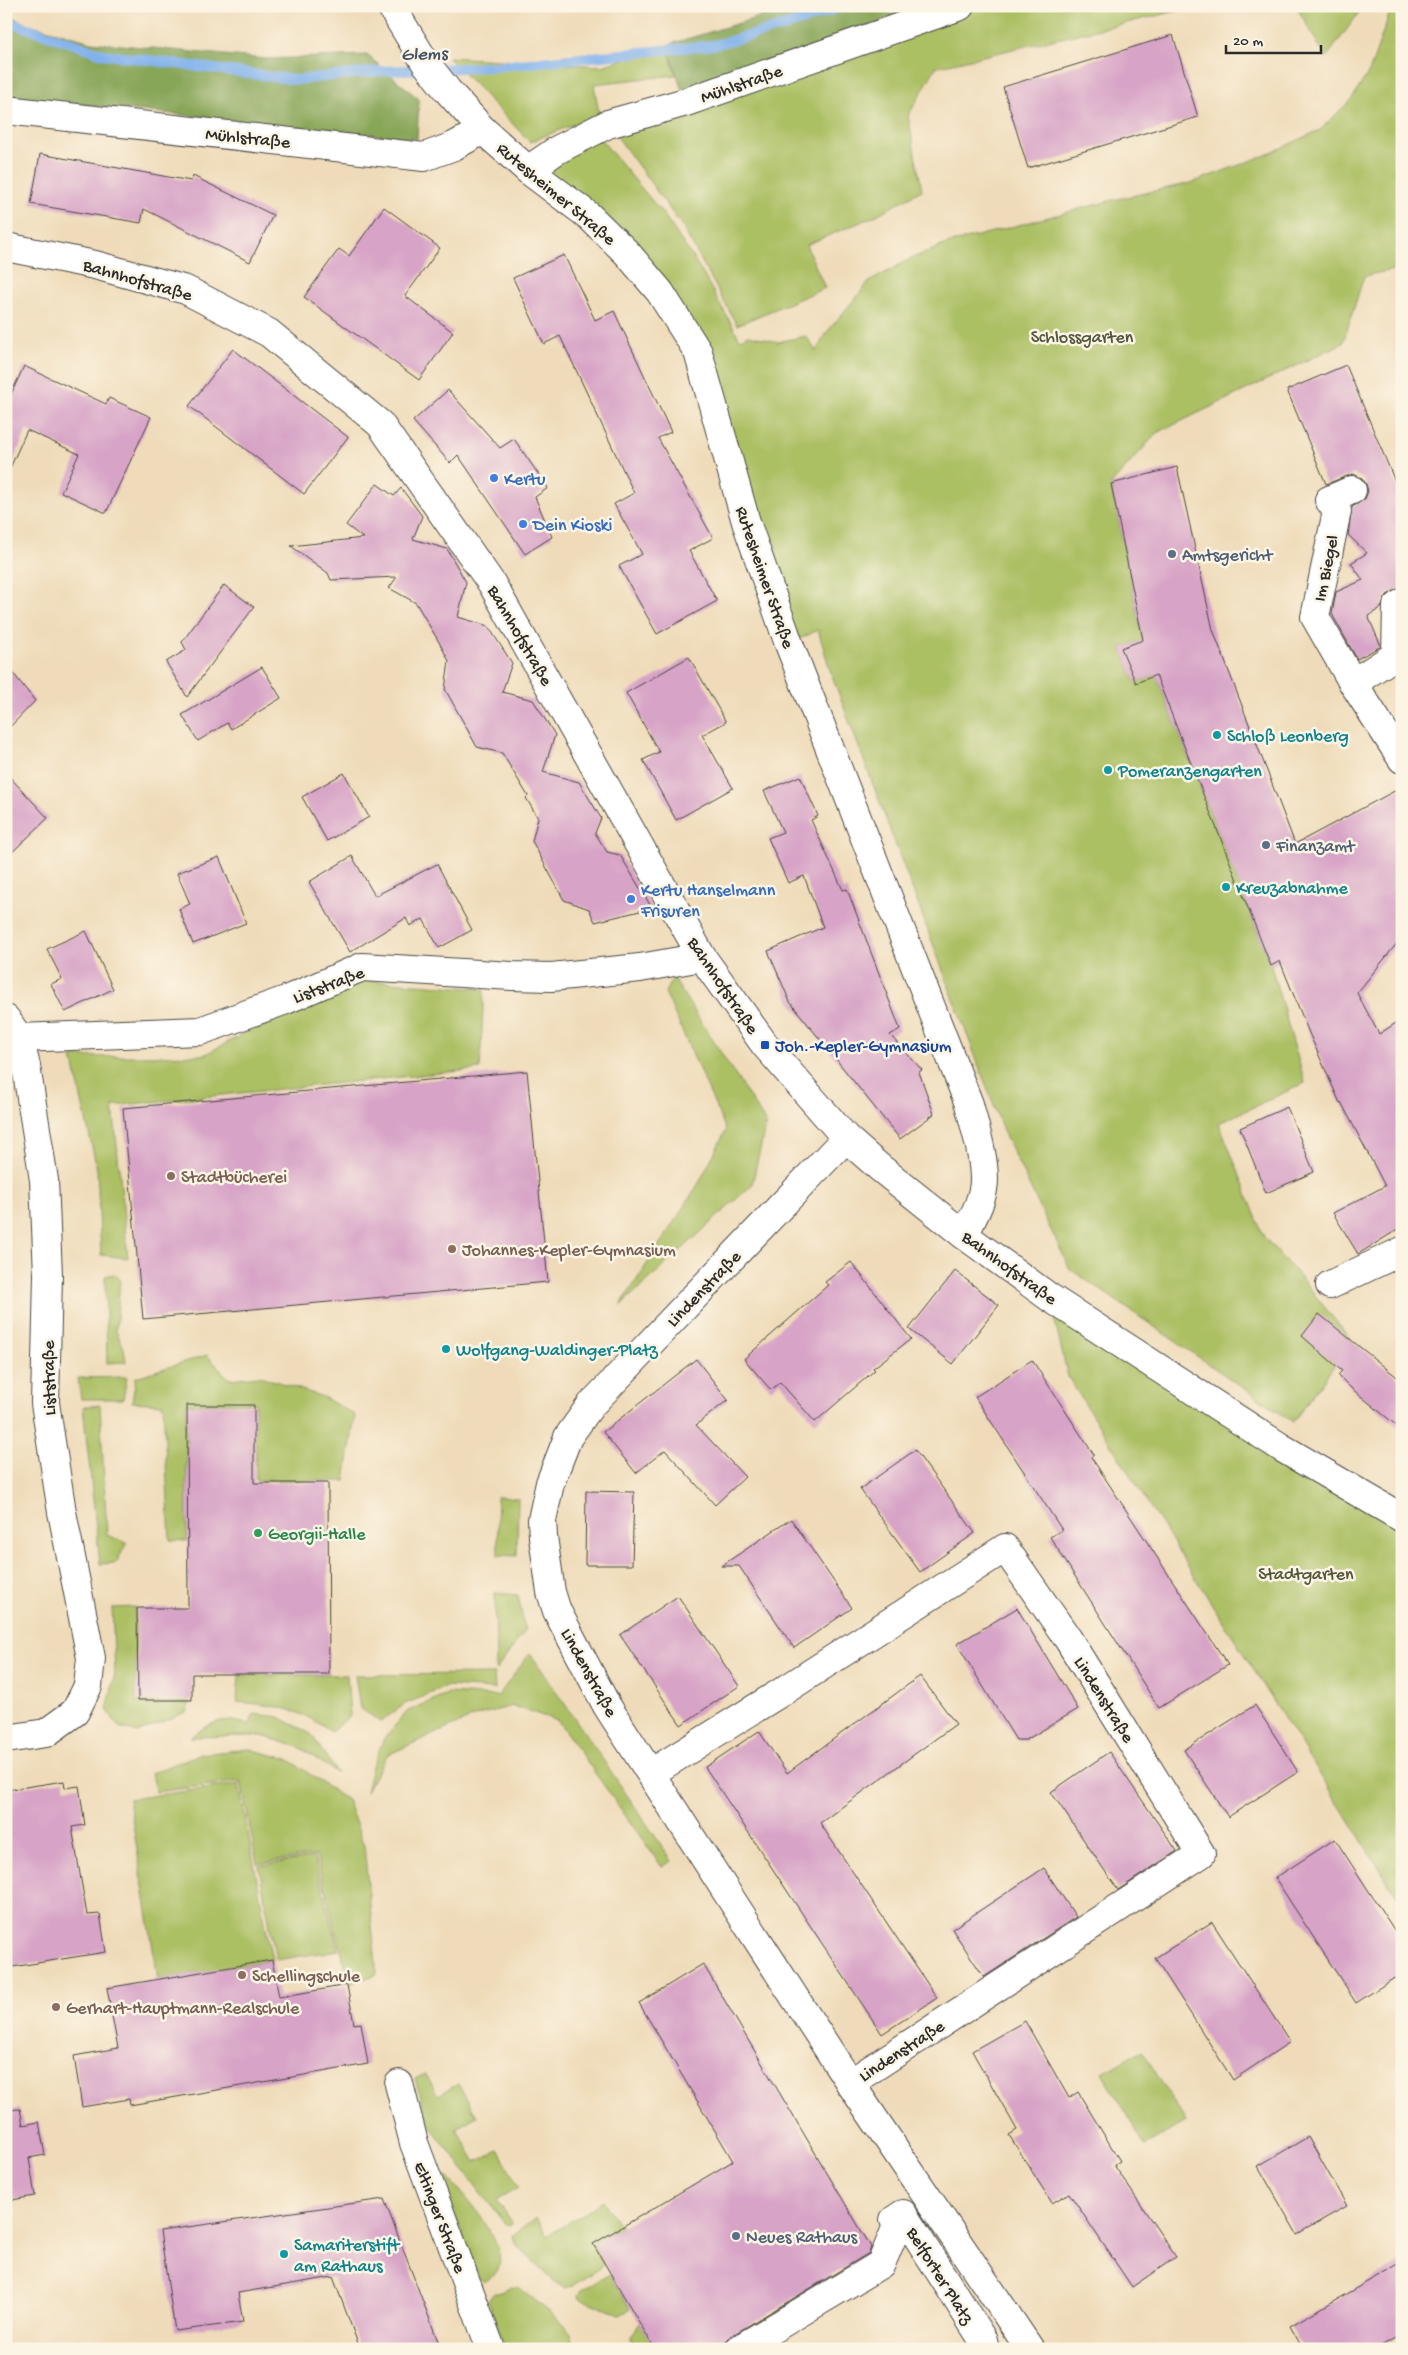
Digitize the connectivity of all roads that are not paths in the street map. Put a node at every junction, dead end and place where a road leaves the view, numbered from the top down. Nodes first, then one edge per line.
1 (391, 6) edge
2 (960, 6) edge
3 (6, 110) edge
4 (484, 130) junction
5 (528, 170) junction
6 (6, 247) edge
7 (1352, 490) dead end
8 (1402, 603) edge
9 (1353, 683) junction
10 (1402, 759) edge
11 (702, 957) junction
12 (12, 1028) edge
13 (846, 1138) junction
14 (964, 1235) junction
15 (1402, 1251) edge
16 (1330, 1285) dead end
17 (1402, 1518) edge
18 (6, 1740) edge
19 (651, 1773) junction
20 (850, 2083) junction
21 (399, 2084) dead end
22 (1020, 2342) edge
23 (491, 2349) edge
24 (738, 2349) edge
25 (985, 2349) edge

1 - 4 street, Rutesheimer Straße
2 - 5 street, Mühlstraße
3 - 4 street, Mühlstraße
4 - 5 street, Rutesheimer Straße
5 - 14 street, Rutesheimer Straße
6 - 11 street, Bahnhofstraße
7 - 9 street, Im Biegel
8 - 9 street
9 - 10 street, Im Biegel
11 - 12 street, Liststraße
11 - 13 street, Bahnhofstraße
12 - 18 street, Liststraße
13 - 14 street, Bahnhofstraße
13 - 19 street, Lindenstraße
14 - 17 street, Bahnhofstraße
15 - 16 street
19 - 20 street, Lindenstraße
19 - 20 street, Lindenstraße
20 - 22 street, Lindenstraße
21 - 23 street, Eltinger Straße
24 - 25 street, Belforter Platz

